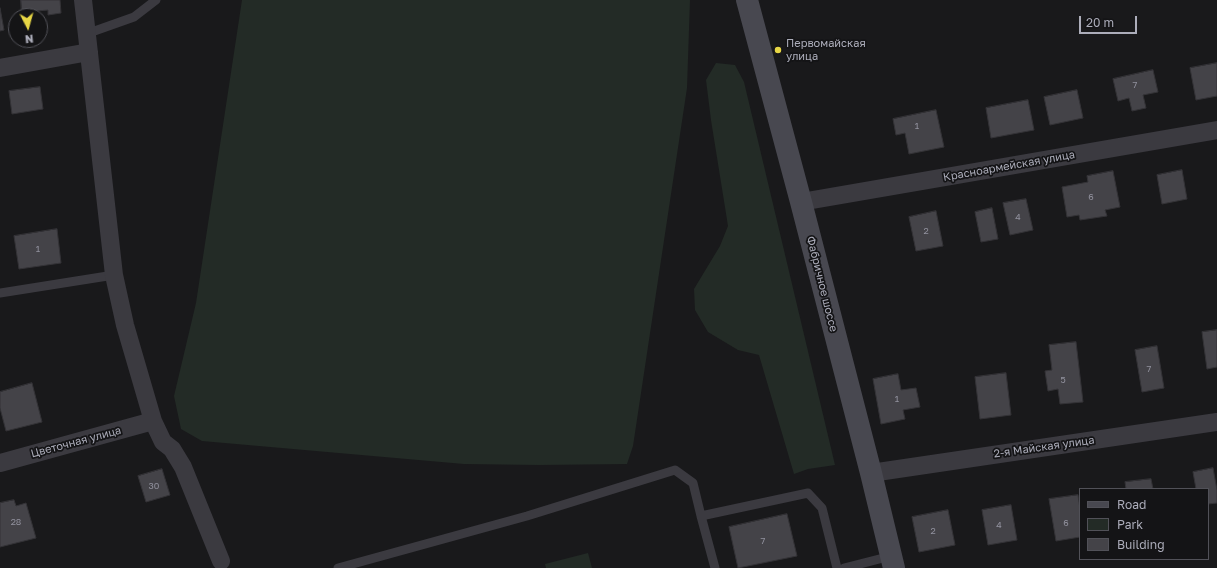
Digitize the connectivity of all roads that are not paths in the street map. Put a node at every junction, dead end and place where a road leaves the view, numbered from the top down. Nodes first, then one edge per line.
1 (83, 0) edge
2 (156, 0) edge
3 (748, 0) edge
4 (86, 34) junction
5 (89, 52) junction
6 (0, 68) edge
7 (1217, 130) edge
8 (801, 202) junction
9 (114, 275) junction
10 (0, 293) edge
11 (153, 421) junction
12 (1217, 422) edge
13 (0, 463) edge
14 (871, 473) junction
15 (701, 516) junction
16 (892, 562) edge
17 (222, 564) edge
18 (338, 568) edge
19 (715, 568) edge
20 (837, 568) edge
21 (844, 568) edge

1 - 4 street
2 - 4 lane
3 - 8 main road, Фабричное шоссе
4 - 5 street
5 - 6 street
5 - 9 street
7 - 8 street, Красноармейская улица
8 - 14 main road, Фабричное шоссе
9 - 10 lane
9 - 11 street
11 - 13 street, Цветочная улица
11 - 17 street
12 - 14 street, 2-я Майская улица
14 - 16 main road, Фабричное шоссе
15 - 18 lane
15 - 19 lane
15 - 20 lane
16 - 21 lane

